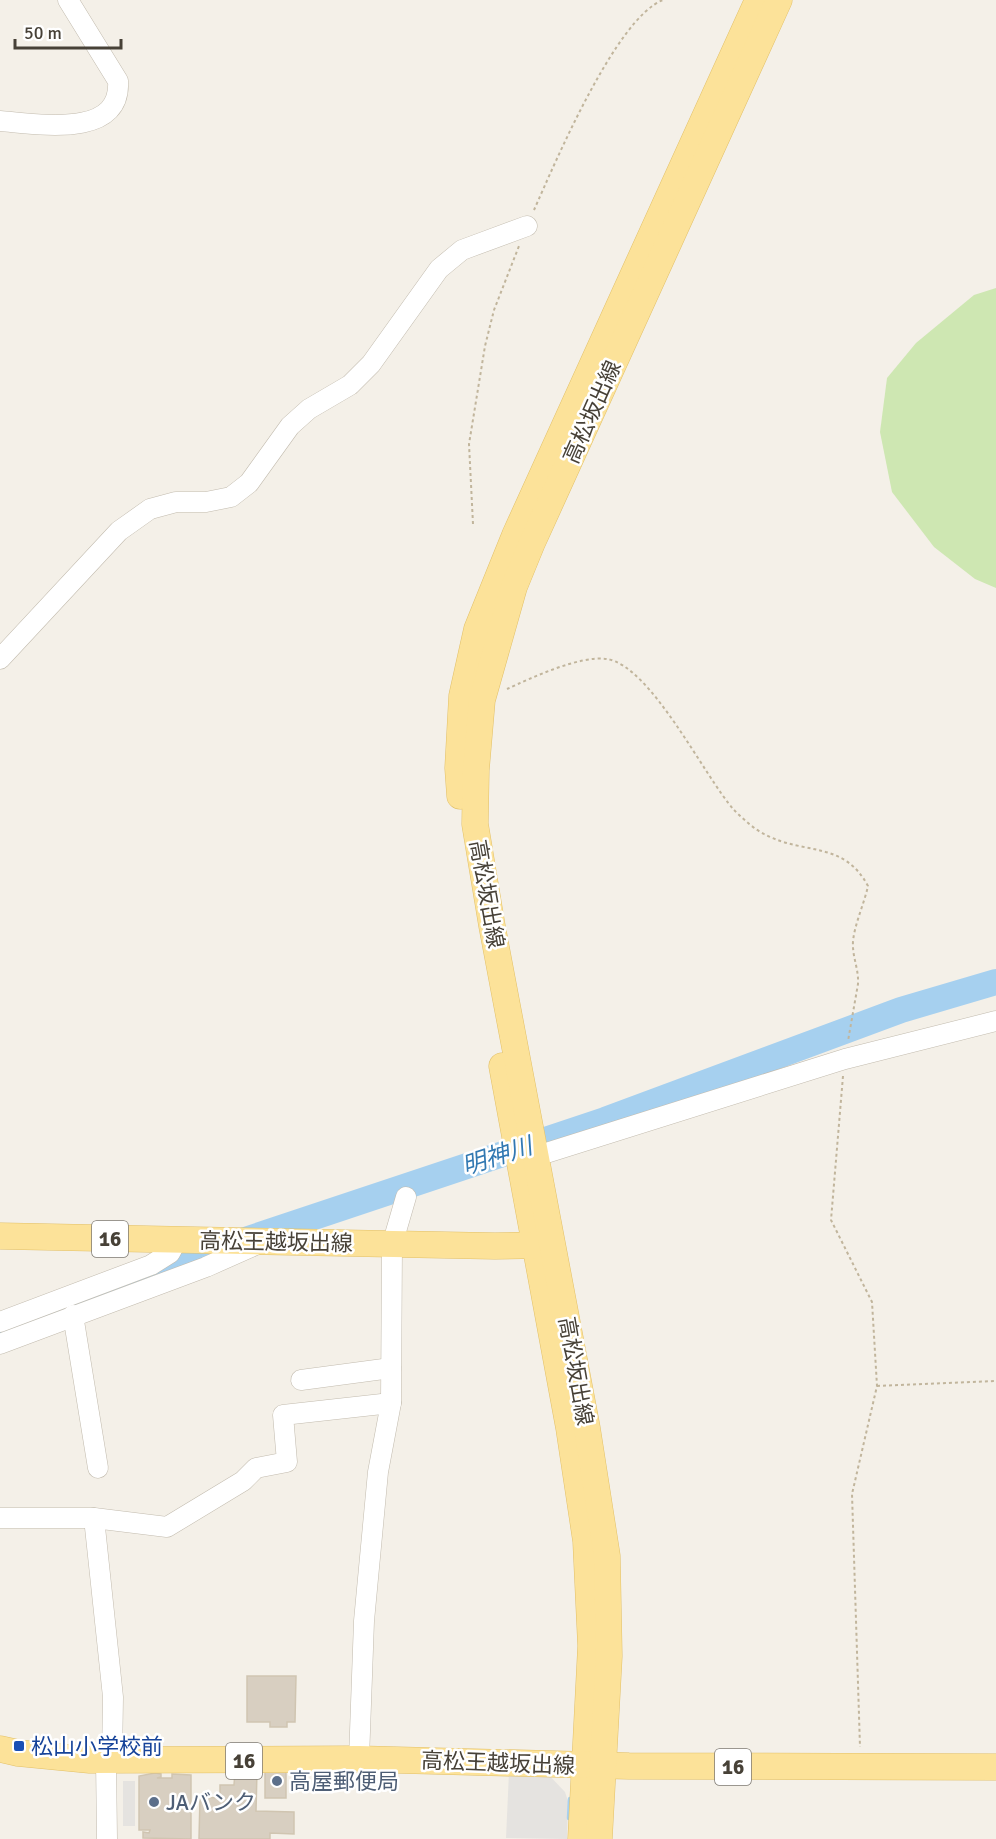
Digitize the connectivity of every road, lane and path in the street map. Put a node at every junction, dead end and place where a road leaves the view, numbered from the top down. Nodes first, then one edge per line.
1 (68, 0) edge
2 (663, 0) edge
3 (758, 0) edge
4 (779, 0) edge
5 (0, 121) edge
6 (527, 226) junction
7 (473, 524) dead end
8 (0, 659) edge
9 (482, 700) junction
10 (996, 1021) edge
11 (845, 1059) junction
12 (526, 1152) junction
13 (406, 1197) dead end
14 (0, 1236) edge
15 (177, 1240) junction
16 (262, 1242) junction
17 (392, 1245) junction
18 (543, 1245) junction
19 (73, 1315) junction
20 (0, 1322) edge
21 (0, 1344) edge
22 (391, 1368) junction
23 (309, 1375) dead end
24 (996, 1381) edge
25 (877, 1386) junction
26 (391, 1403) junction
27 (98, 1468) dead end
28 (0, 1518) edge
29 (94, 1518) junction
30 (0, 1749) edge
31 (359, 1759) junction
32 (109, 1760) junction
33 (594, 1766) junction
34 (996, 1767) edge
35 (860, 1768) junction
36 (107, 1839) edge
37 (581, 1839) edge
38 (599, 1839) edge

1 - 5 street
2 - 6 path
3 - 12 main road, 高松坂出線
4 - 9 main road, 高松坂出線
6 - 7 path
6 - 8 street
9 - 11 path
9 - 12 main road, 高松坂出線
10 - 11 street
11 - 12 street
11 - 25 path
12 - 18 main road, 高松坂出線
13 - 17 street
14 - 15 main road, 高松王越坂出線 / 16
15 - 16 main road, 高松王越坂出線 / 16
15 - 20 street
16 - 17 main road, 高松王越坂出線 / 16
16 - 19 street
17 - 18 main road, 高松王越坂出線 / 16
17 - 22 street
18 - 33 main road, 高松坂出線
19 - 21 street
19 - 27 street
22 - 23 street
22 - 26 street
24 - 25 path
25 - 35 path
26 - 29 street
26 - 31 street
28 - 29 street
29 - 32 street
30 - 32 main road, 高松王越坂出線 / 16
31 - 32 main road, 高松王越坂出線 / 16
31 - 33 main road, 高松王越坂出線 / 16
32 - 36 street
33 - 35 main road, 高松王越坂出線 / 16
33 - 37 main road, 高松坂出線
33 - 38 main road, 高松坂出線
34 - 35 main road, 高松王越坂出線 / 16

